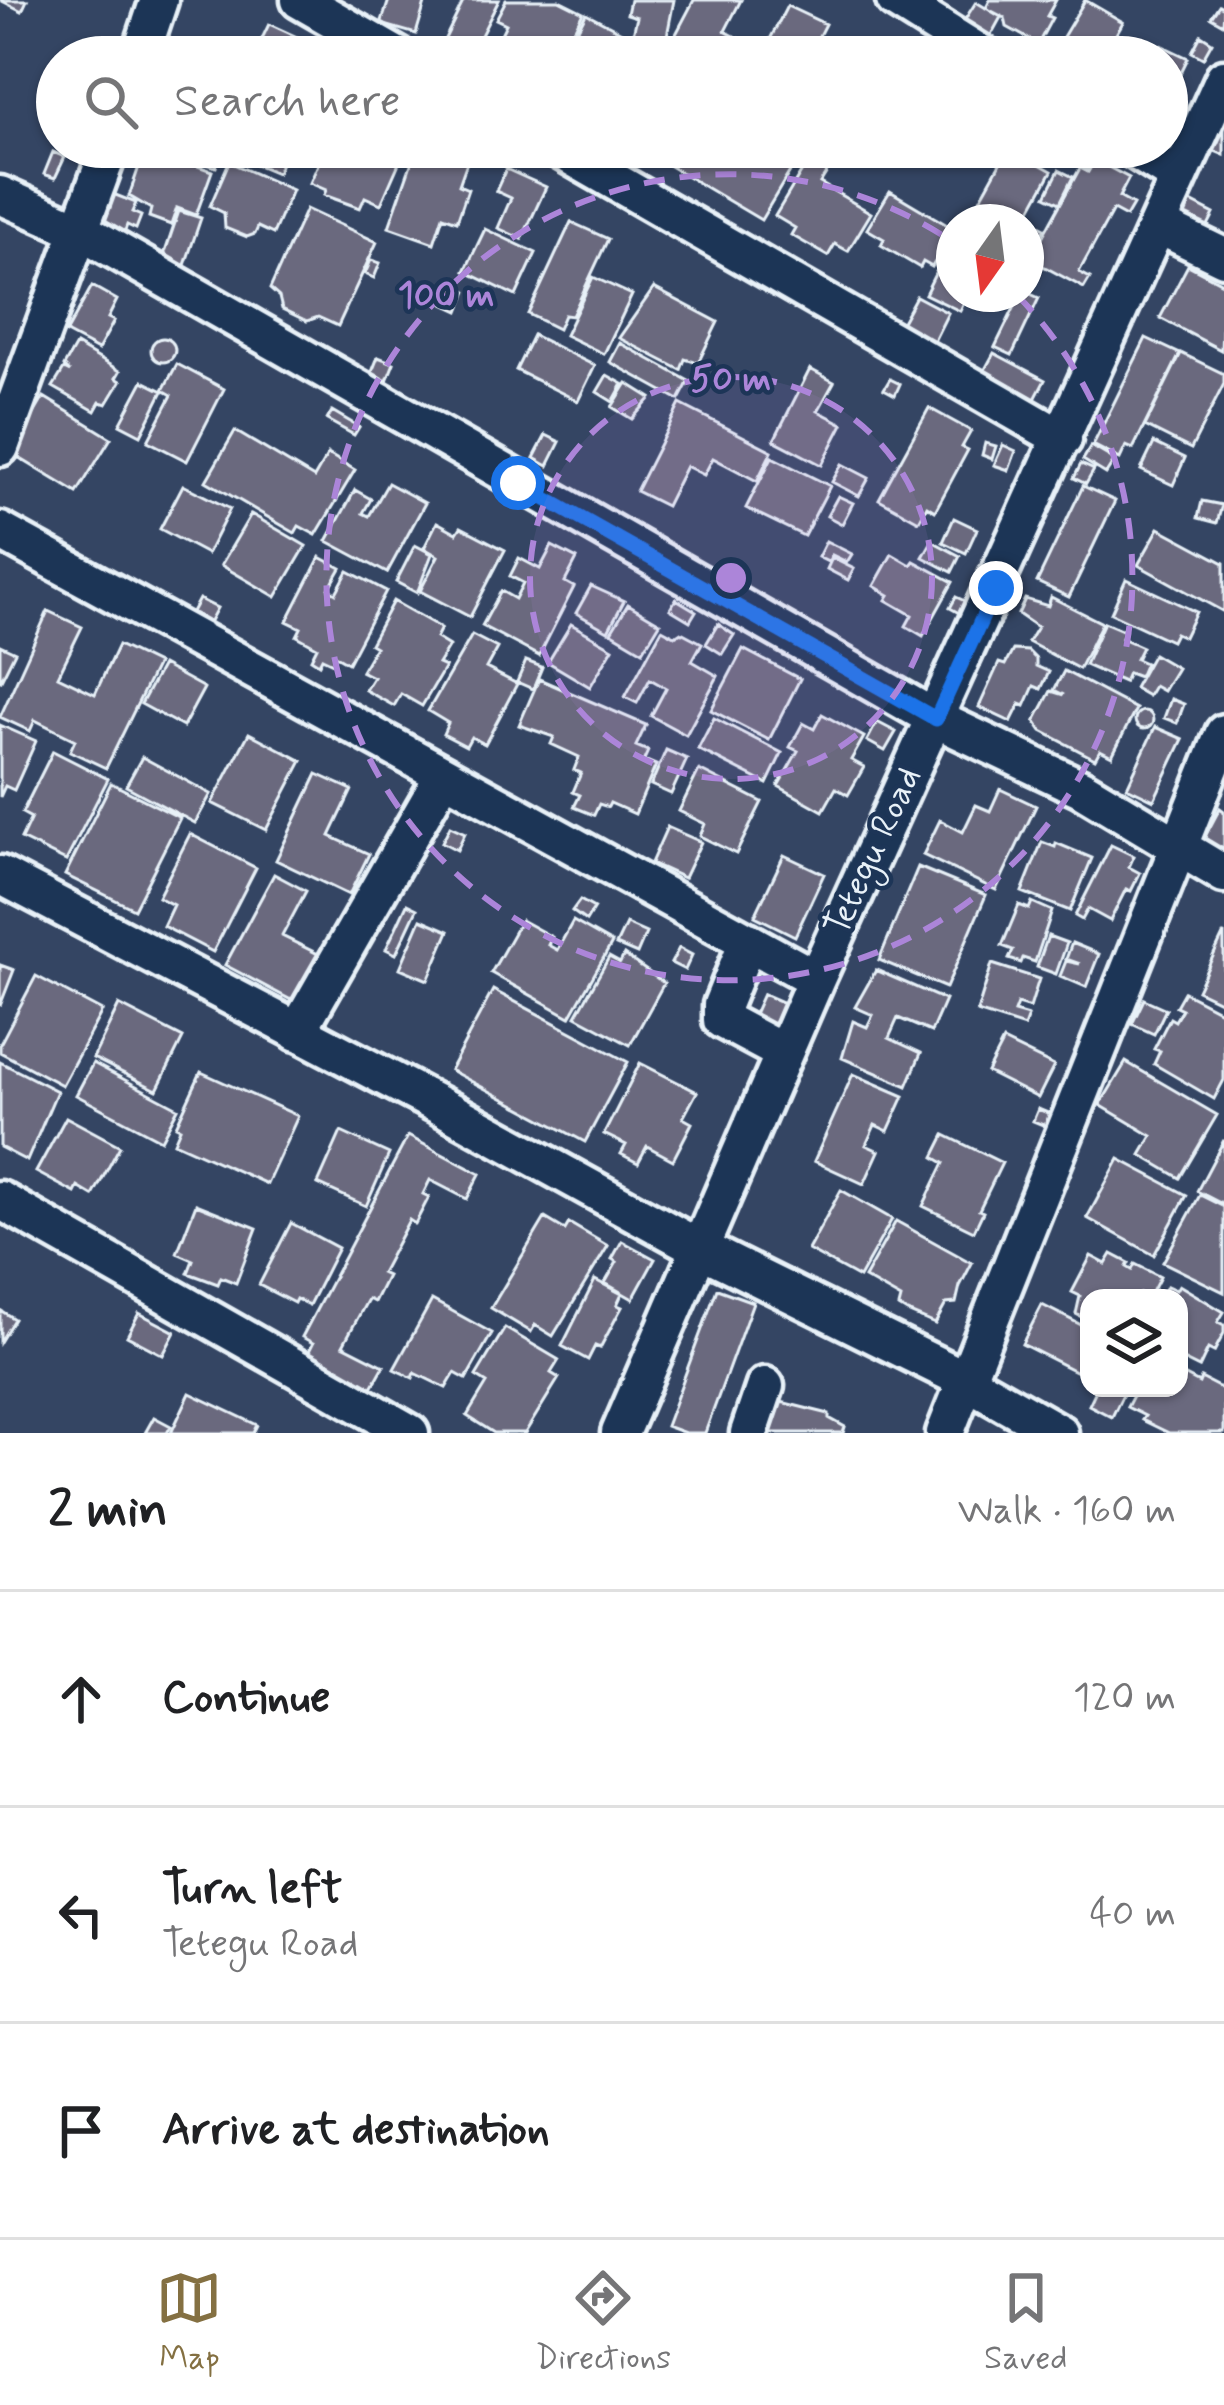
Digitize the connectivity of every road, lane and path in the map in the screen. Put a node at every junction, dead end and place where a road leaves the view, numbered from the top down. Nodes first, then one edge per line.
1 (159, 0) edge
2 (299, 0) edge
3 (895, 0) edge
4 (147, 36) edge
5 (362, 36) edge
6 (952, 36) edge
7 (1224, 78) edge
8 (1188, 155) edge
9 (103, 168) edge
10 (592, 168) edge
11 (1164, 168) edge
12 (1182, 168) edge
13 (1178, 177) junction
14 (0, 195) edge
15 (1158, 225) junction
16 (82, 231) junction
17 (1224, 257) edge
18 (1064, 439) junction
19 (0, 447) edge
20 (0, 530) edge
21 (936, 719) junction
22 (1224, 734) edge
23 (444, 775) junction
24 (1178, 846) junction
25 (0, 874) edge
26 (1224, 874) edge
27 (748, 941) junction
28 (816, 979) junction
29 (298, 1032) junction
30 (784, 1053) junction
31 (0, 1200) edge
32 (699, 1248) junction
33 (966, 1380) junction
34 (765, 1386) dead end
35 (625, 1432) edge
36 (410, 1433) edge
37 (748, 1433) edge
38 (945, 1433) edge
39 (1059, 1433) edge

1 - 4 street
2 - 5 street
3 - 6 street
7 - 8 street, Tetegu Road
9 - 16 street
10 - 18 street
11 - 13 street
12 - 13 street, Tetegu Road
13 - 15 street, Tetegu Road
14 - 16 street
15 - 17 street
15 - 18 street, Tetegu Road
16 - 19 street
16 - 21 street
18 - 21 street, Tetegu Road
20 - 23 street
21 - 24 street
21 - 28 street, Tetegu Road
22 - 24 street
23 - 27 street
23 - 29 street
24 - 26 street
24 - 33 street
25 - 29 street
27 - 28 street
27 - 30 street
28 - 30 street, Tetegu Road
29 - 32 street
30 - 32 street, Tetegu Road
31 - 36 street
32 - 33 street
32 - 35 street, Tetegu Road
33 - 38 street
33 - 39 street
34 - 37 street

